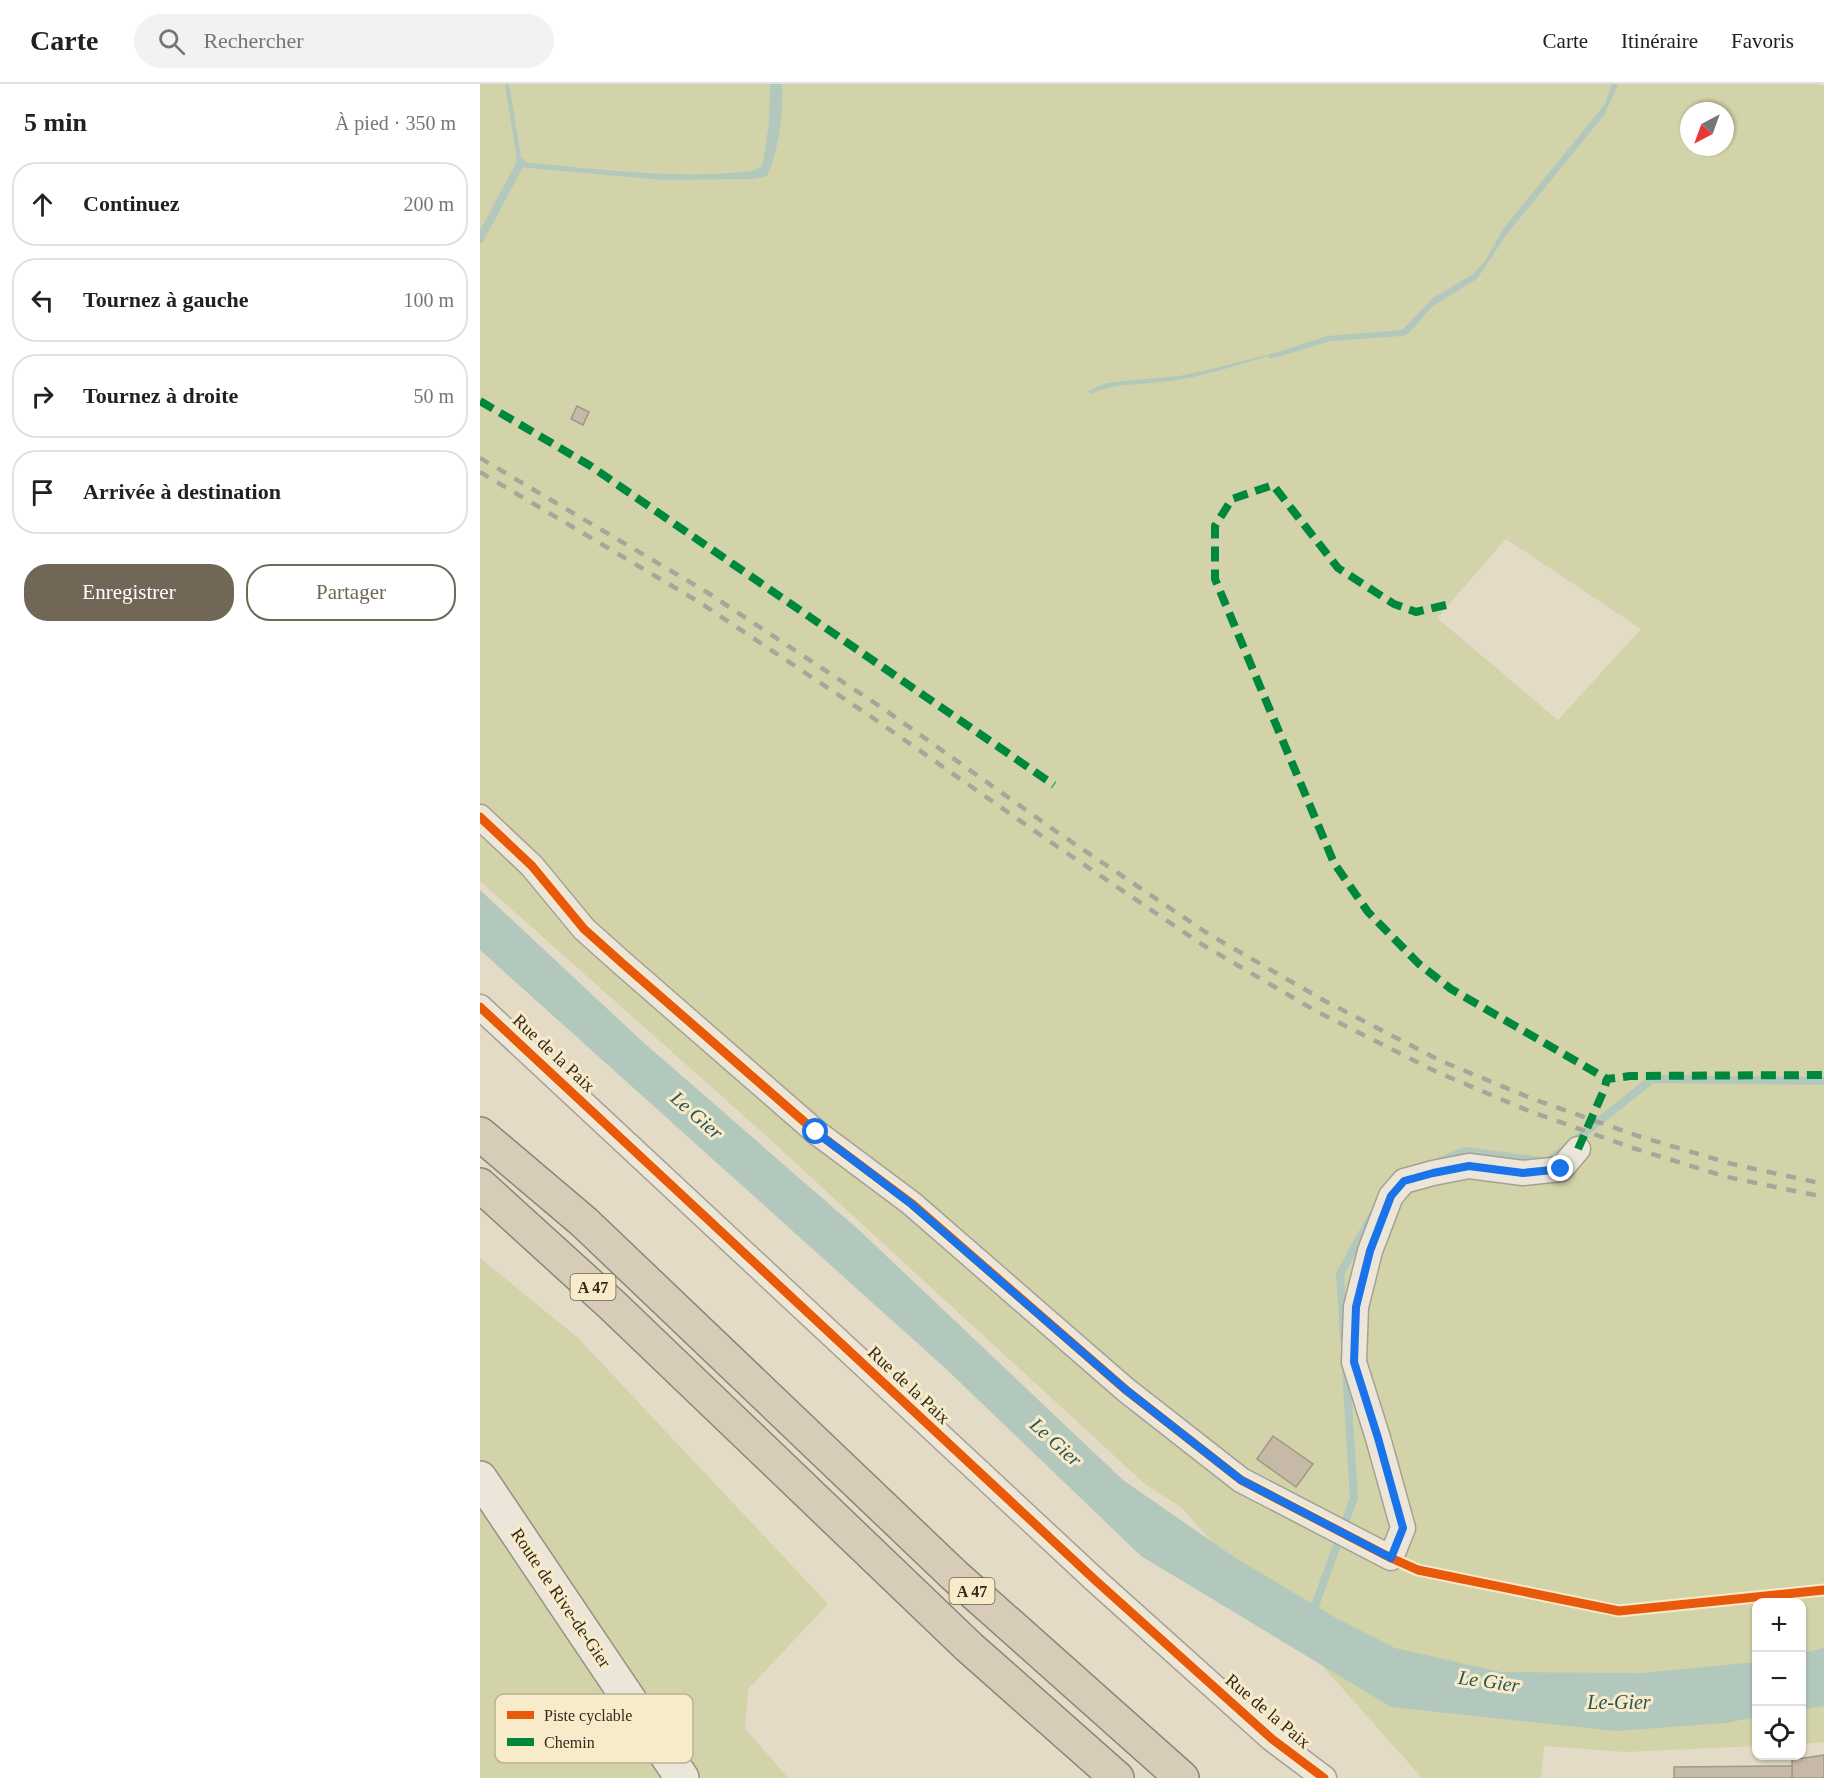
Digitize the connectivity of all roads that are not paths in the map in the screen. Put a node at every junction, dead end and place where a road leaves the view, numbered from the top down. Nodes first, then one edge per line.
1 (480, 817) edge
2 (480, 1006) edge
3 (480, 1134) edge
4 (1578, 1149) dead end
5 (480, 1185) edge
6 (480, 1478) edge
7 (625, 1694) edge
8 (672, 1763) edge
9 (682, 1778) edge
10 (1117, 1778) edge
11 (1182, 1778) edge
12 (1324, 1778) edge

1 - 4 street
2 - 12 street, Rue de la Paix
3 - 11 highway, A 47
5 - 10 highway, A 47
6 - 7 main road, Route de Rive-de-Gier
8 - 9 main road, Route de Rive-de-Gier

